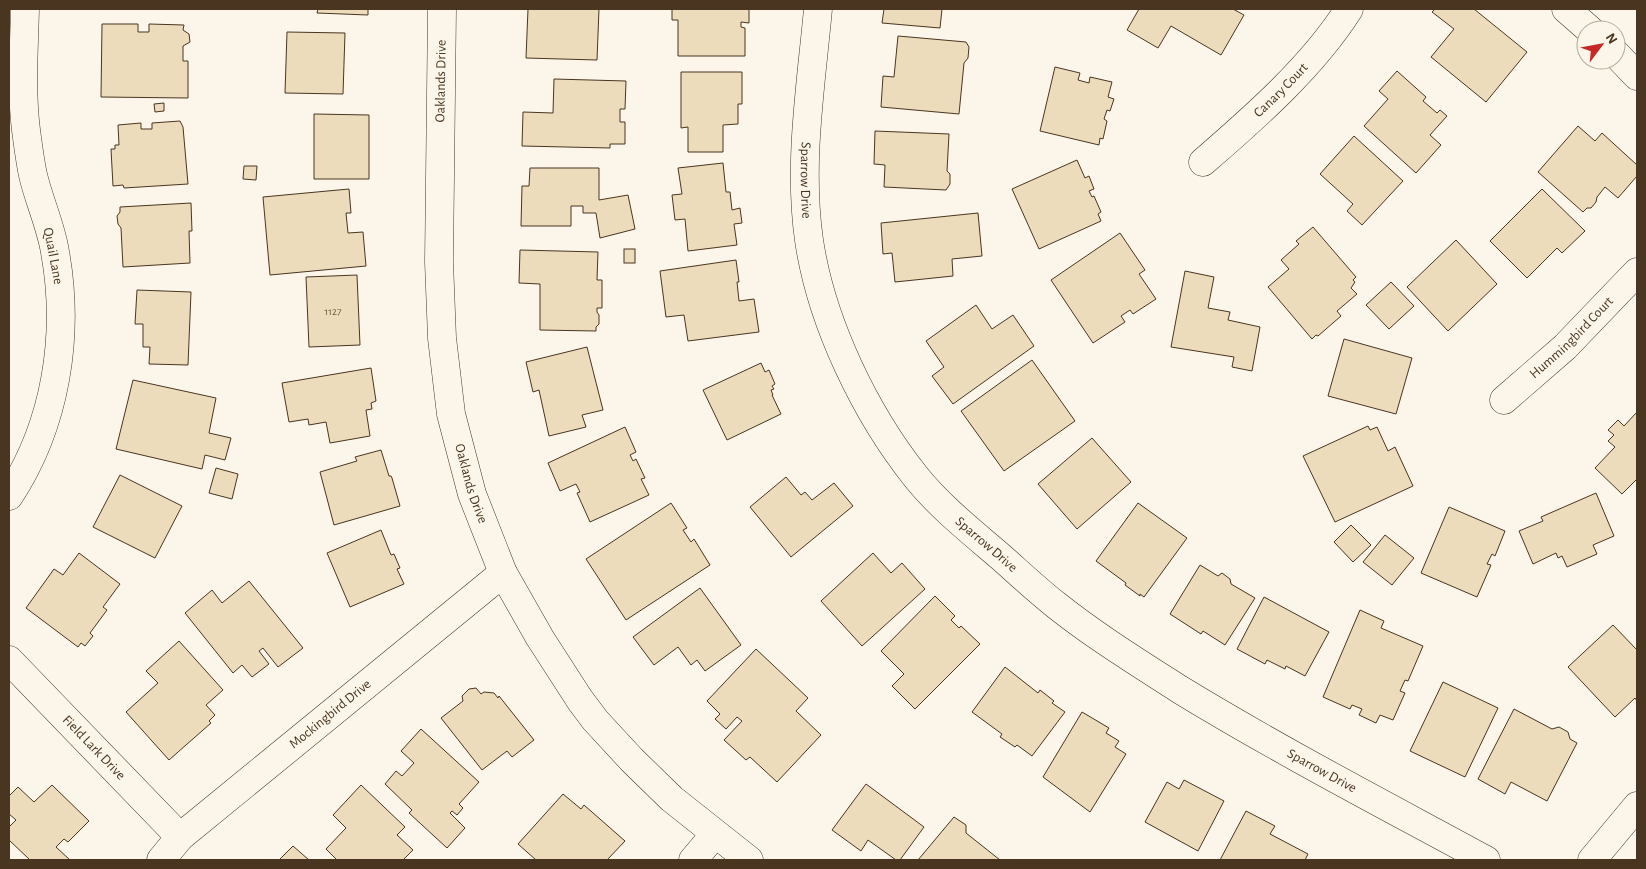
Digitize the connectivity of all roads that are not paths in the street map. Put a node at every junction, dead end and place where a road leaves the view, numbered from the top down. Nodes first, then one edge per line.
1 (25, 9) edge
2 (442, 9) edge
3 (818, 9) edge
4 (1349, 9) edge
5 (1566, 9) edge
6 (1579, 20) edge
7 (1626, 64) edge
8 (1637, 76) edge
9 (1203, 162) dead end
10 (1637, 272) edge
11 (1504, 400) dead end
12 (9, 496) edge
13 (503, 573) junction
14 (9, 660) edge
15 (1637, 806) edge
16 (715, 834) junction
17 (180, 837) junction
18 (161, 860) edge
19 (692, 860) edge
20 (749, 860) edge
21 (1486, 860) edge
22 (1592, 860) edge

1 - 12 street, Quail Lane
2 - 13 street, Oaklands Drive
3 - 21 street, Sparrow Drive
4 - 9 street, Canary Court
5 - 6 street
7 - 8 street
10 - 11 street, Hummingbird Court
13 - 16 street, Oaklands Drive
13 - 17 street, Mockingbird Drive
14 - 17 street, Field Lark Drive
15 - 22 street
16 - 19 street
16 - 20 street, Oaklands Drive
17 - 18 street, Mockingbird Drive

